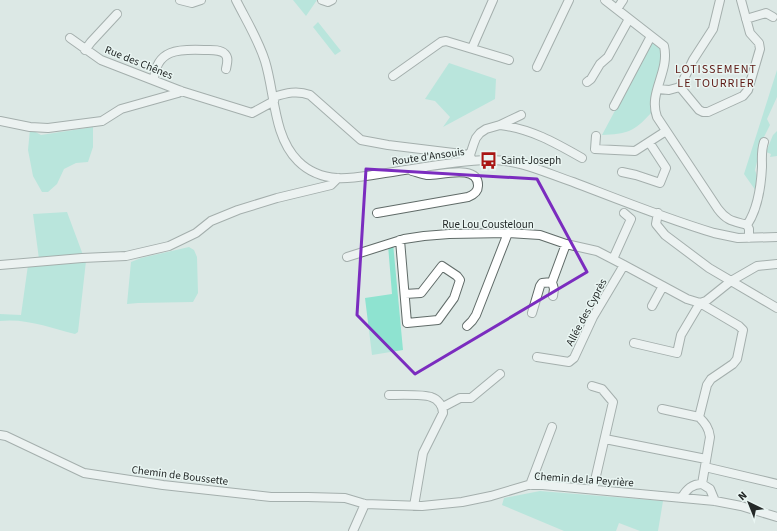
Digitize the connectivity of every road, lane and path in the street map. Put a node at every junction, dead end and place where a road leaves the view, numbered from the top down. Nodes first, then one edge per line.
1 (180, 0) edge
2 (201, 0) edge
3 (236, 0) edge
4 (322, 0) edge
5 (332, 0) edge
6 (493, 0) edge
7 (569, 0) edge
8 (605, 0) edge
9 (623, 0) edge
10 (720, 0) edge
11 (741, 0) edge
12 (617, 9) junction
13 (117, 14) dead end
14 (773, 17) dead end
15 (629, 18) junction
16 (746, 19) junction
17 (651, 36) junction
18 (70, 38) dead end
19 (472, 48) junction
20 (85, 50) junction
21 (509, 60) dead end
22 (537, 67) dead end
23 (226, 68) dead end
24 (393, 76) dead end
25 (154, 80) junction
26 (587, 82) dead end
27 (680, 86) junction
28 (658, 89) junction
29 (181, 91) junction
30 (274, 99) junction
31 (614, 106) dead end
32 (521, 115) dead end
33 (0, 121) edge
34 (500, 125) junction
35 (666, 131) junction
36 (596, 136) dead end
37 (649, 142) junction
38 (764, 142) dead end
39 (471, 158) junction
40 (582, 158) dead end
41 (409, 170) junction
42 (622, 172) dead end
43 (338, 178) junction
44 (377, 213) dead end
45 (624, 213) dead end
46 (658, 213) junction
47 (747, 224) junction
48 (508, 233) junction
49 (776, 237) edge
50 (749, 238) junction
51 (400, 240) junction
52 (566, 244) junction
53 (347, 257) dead end
54 (613, 259) junction
55 (777, 264) edge
56 (0, 265) edge
57 (624, 265) junction
58 (731, 281) junction
59 (552, 282) junction
60 (663, 286) junction
61 (405, 294) junction
62 (553, 296) dead end
63 (700, 303) junction
64 (652, 306) dead end
65 (777, 308) edge
66 (532, 313) dead end
67 (467, 326) dead end
68 (634, 343) dead end
69 (537, 357) dead end
70 (500, 374) dead end
71 (592, 386) dead end
72 (390, 395) dead end
73 (443, 408) junction
74 (662, 409) dead end
75 (700, 417) junction
76 (552, 427) dead end
77 (0, 435) edge
78 (605, 439) junction
79 (705, 463) junction
80 (702, 484) junction
81 (777, 484) edge
82 (530, 485) junction
83 (594, 490) junction
84 (682, 497) junction
85 (714, 500) junction
86 (365, 504) junction
87 (414, 506) junction
88 (777, 517) edge
89 (353, 531) edge

1 - 2 street
3 - 30 street, Route d'Ansouis
4 - 5 street
6 - 19 street
7 - 22 street
8 - 12 street
9 - 12 street
10 - 27 street
11 - 16 street
12 - 15 street
13 - 20 street
14 - 16 street
15 - 17 street
15 - 26 street
16 - 27 street
17 - 28 street
17 - 31 street
18 - 20 street, Rue des Chênes
19 - 21 street
19 - 24 street
20 - 25 street, Rue des Chênes
23 - 25 street
25 - 29 street, Rue des Chênes
27 - 28 street
28 - 35 street
29 - 30 street, Rue des Chênes
29 - 33 street
30 - 39 street, Rue des Chênes
30 - 43 street, Route d'Ansouis
32 - 34 street
34 - 39 street
34 - 40 street
35 - 37 street
35 - 47 street
36 - 37 street
37 - 42 street
38 - 47 street
39 - 41 street, Route d'Ansouis
39 - 46 street, Route d'Ansouis
41 - 43 street, Route d'Ansouis
41 - 44 street
43 - 56 street
45 - 54 street
46 - 50 street, Route d'Ansouis
46 - 58 street
47 - 50 street
48 - 51 street, Rue Lou Cousteloun
48 - 52 street, Rue Lou Cousteloun
48 - 67 street
49 - 50 street, Route d'Ansouis
51 - 53 street, Rue Lou Cousteloun
51 - 61 street
52 - 54 street, Rue Lou Cousteloun
52 - 59 street
54 - 57 street, Rue Lou Cousteloun
55 - 58 street
57 - 60 street, Rue Lou Cousteloun
57 - 69 street, Allée des Cyprès
58 - 63 street
58 - 65 street
59 - 62 street
59 - 66 street
60 - 63 street, Rue Lou Cousteloun
60 - 64 street
61 - 61 street
63 - 68 street
63 - 75 street, Rue Lou Cousteloun
70 - 73 street
71 - 78 street
72 - 73 street
73 - 87 street
74 - 75 street
75 - 79 street
76 - 82 street
77 - 86 street, Chemin de Boussette
78 - 79 street
78 - 83 street
79 - 80 street
79 - 81 street
80 - 84 street
80 - 85 street
82 - 83 street, Chemin de la Peyrière
82 - 87 street, Chemin de la Peyrière
83 - 84 street, Chemin de la Peyrière
84 - 85 street, Chemin de la Peyrière
85 - 88 street, Chemin de la Peyrière
86 - 87 street, Chemin de la Peyrière
86 - 89 street

